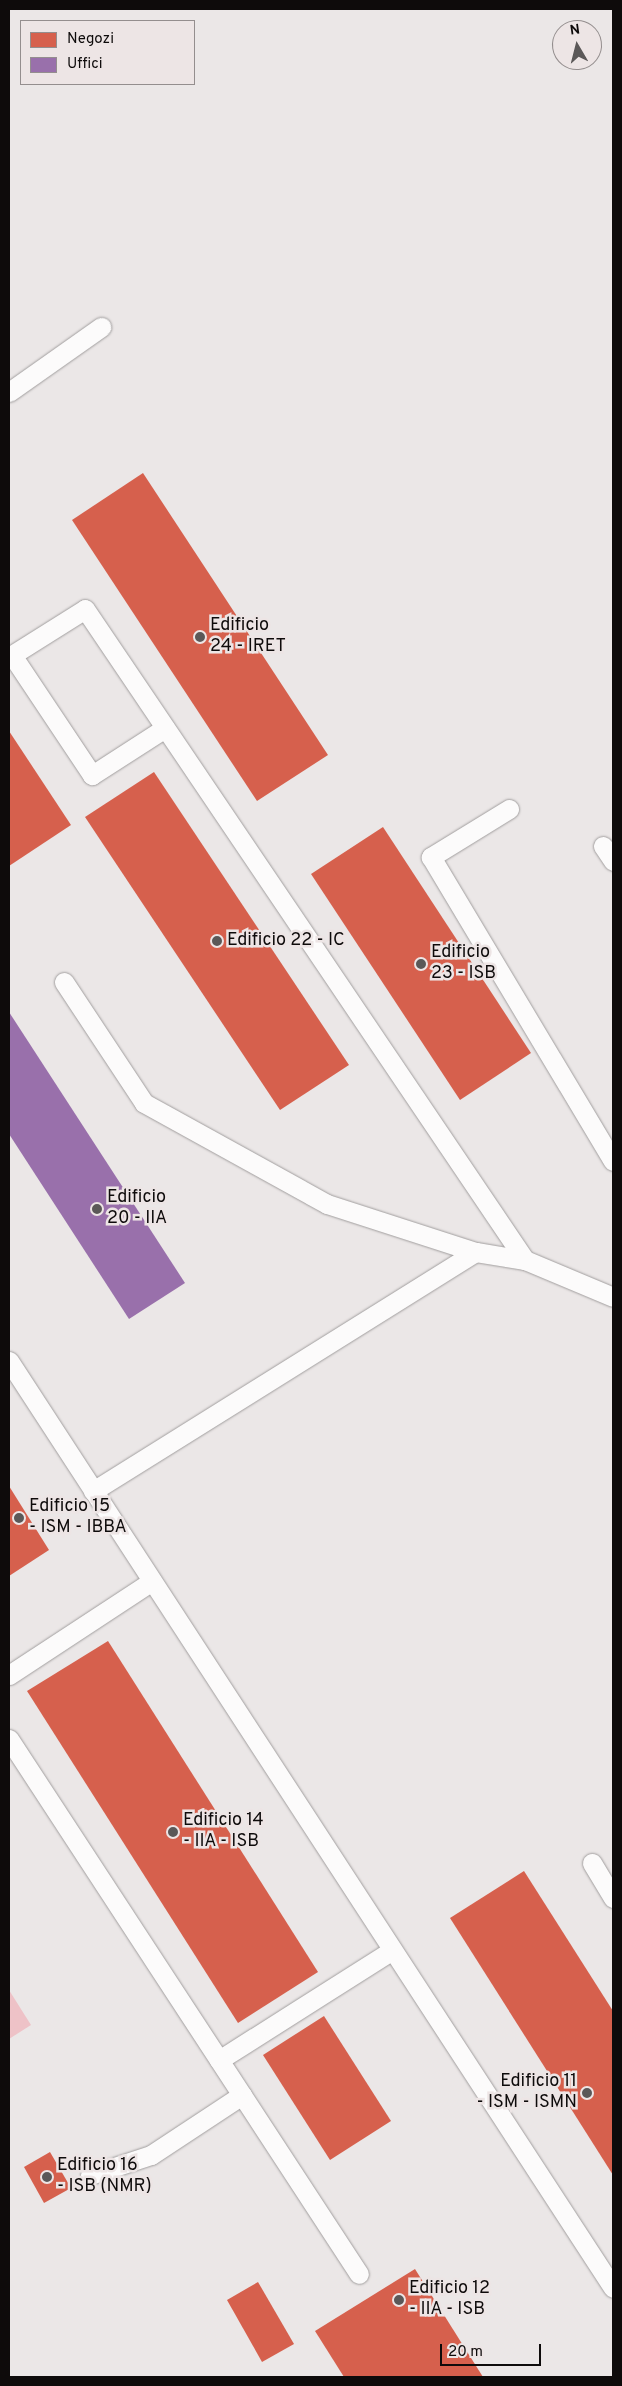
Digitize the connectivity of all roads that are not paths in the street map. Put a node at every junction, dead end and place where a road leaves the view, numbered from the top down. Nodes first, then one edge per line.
1 (101, 327) dead end
2 (9, 392) edge
3 (165, 728) junction
4 (510, 809) dead end
5 (64, 982) dead end
6 (613, 1161) edge
7 (476, 1252) junction
8 (524, 1260) junction
9 (613, 1297) edge
10 (9, 1361) edge
11 (93, 1492) junction
12 (152, 1582) junction
13 (9, 1675) edge
14 (9, 1739) edge
15 (592, 1863) dead end
16 (613, 1898) edge
17 (392, 1950) junction
18 (219, 2060) junction
19 (242, 2095) junction
20 (90, 2175) dead end
21 (359, 2274) dead end
22 (613, 2288) edge

1 - 2 lane
3 - 3 lane
3 - 8 lane
4 - 6 lane
5 - 7 lane
7 - 8 lane
7 - 11 lane
8 - 9 lane
10 - 11 lane
11 - 12 lane
12 - 13 lane
12 - 17 lane
14 - 18 lane
15 - 16 lane
17 - 18 lane
17 - 22 lane
18 - 19 lane
19 - 20 lane
19 - 21 lane

